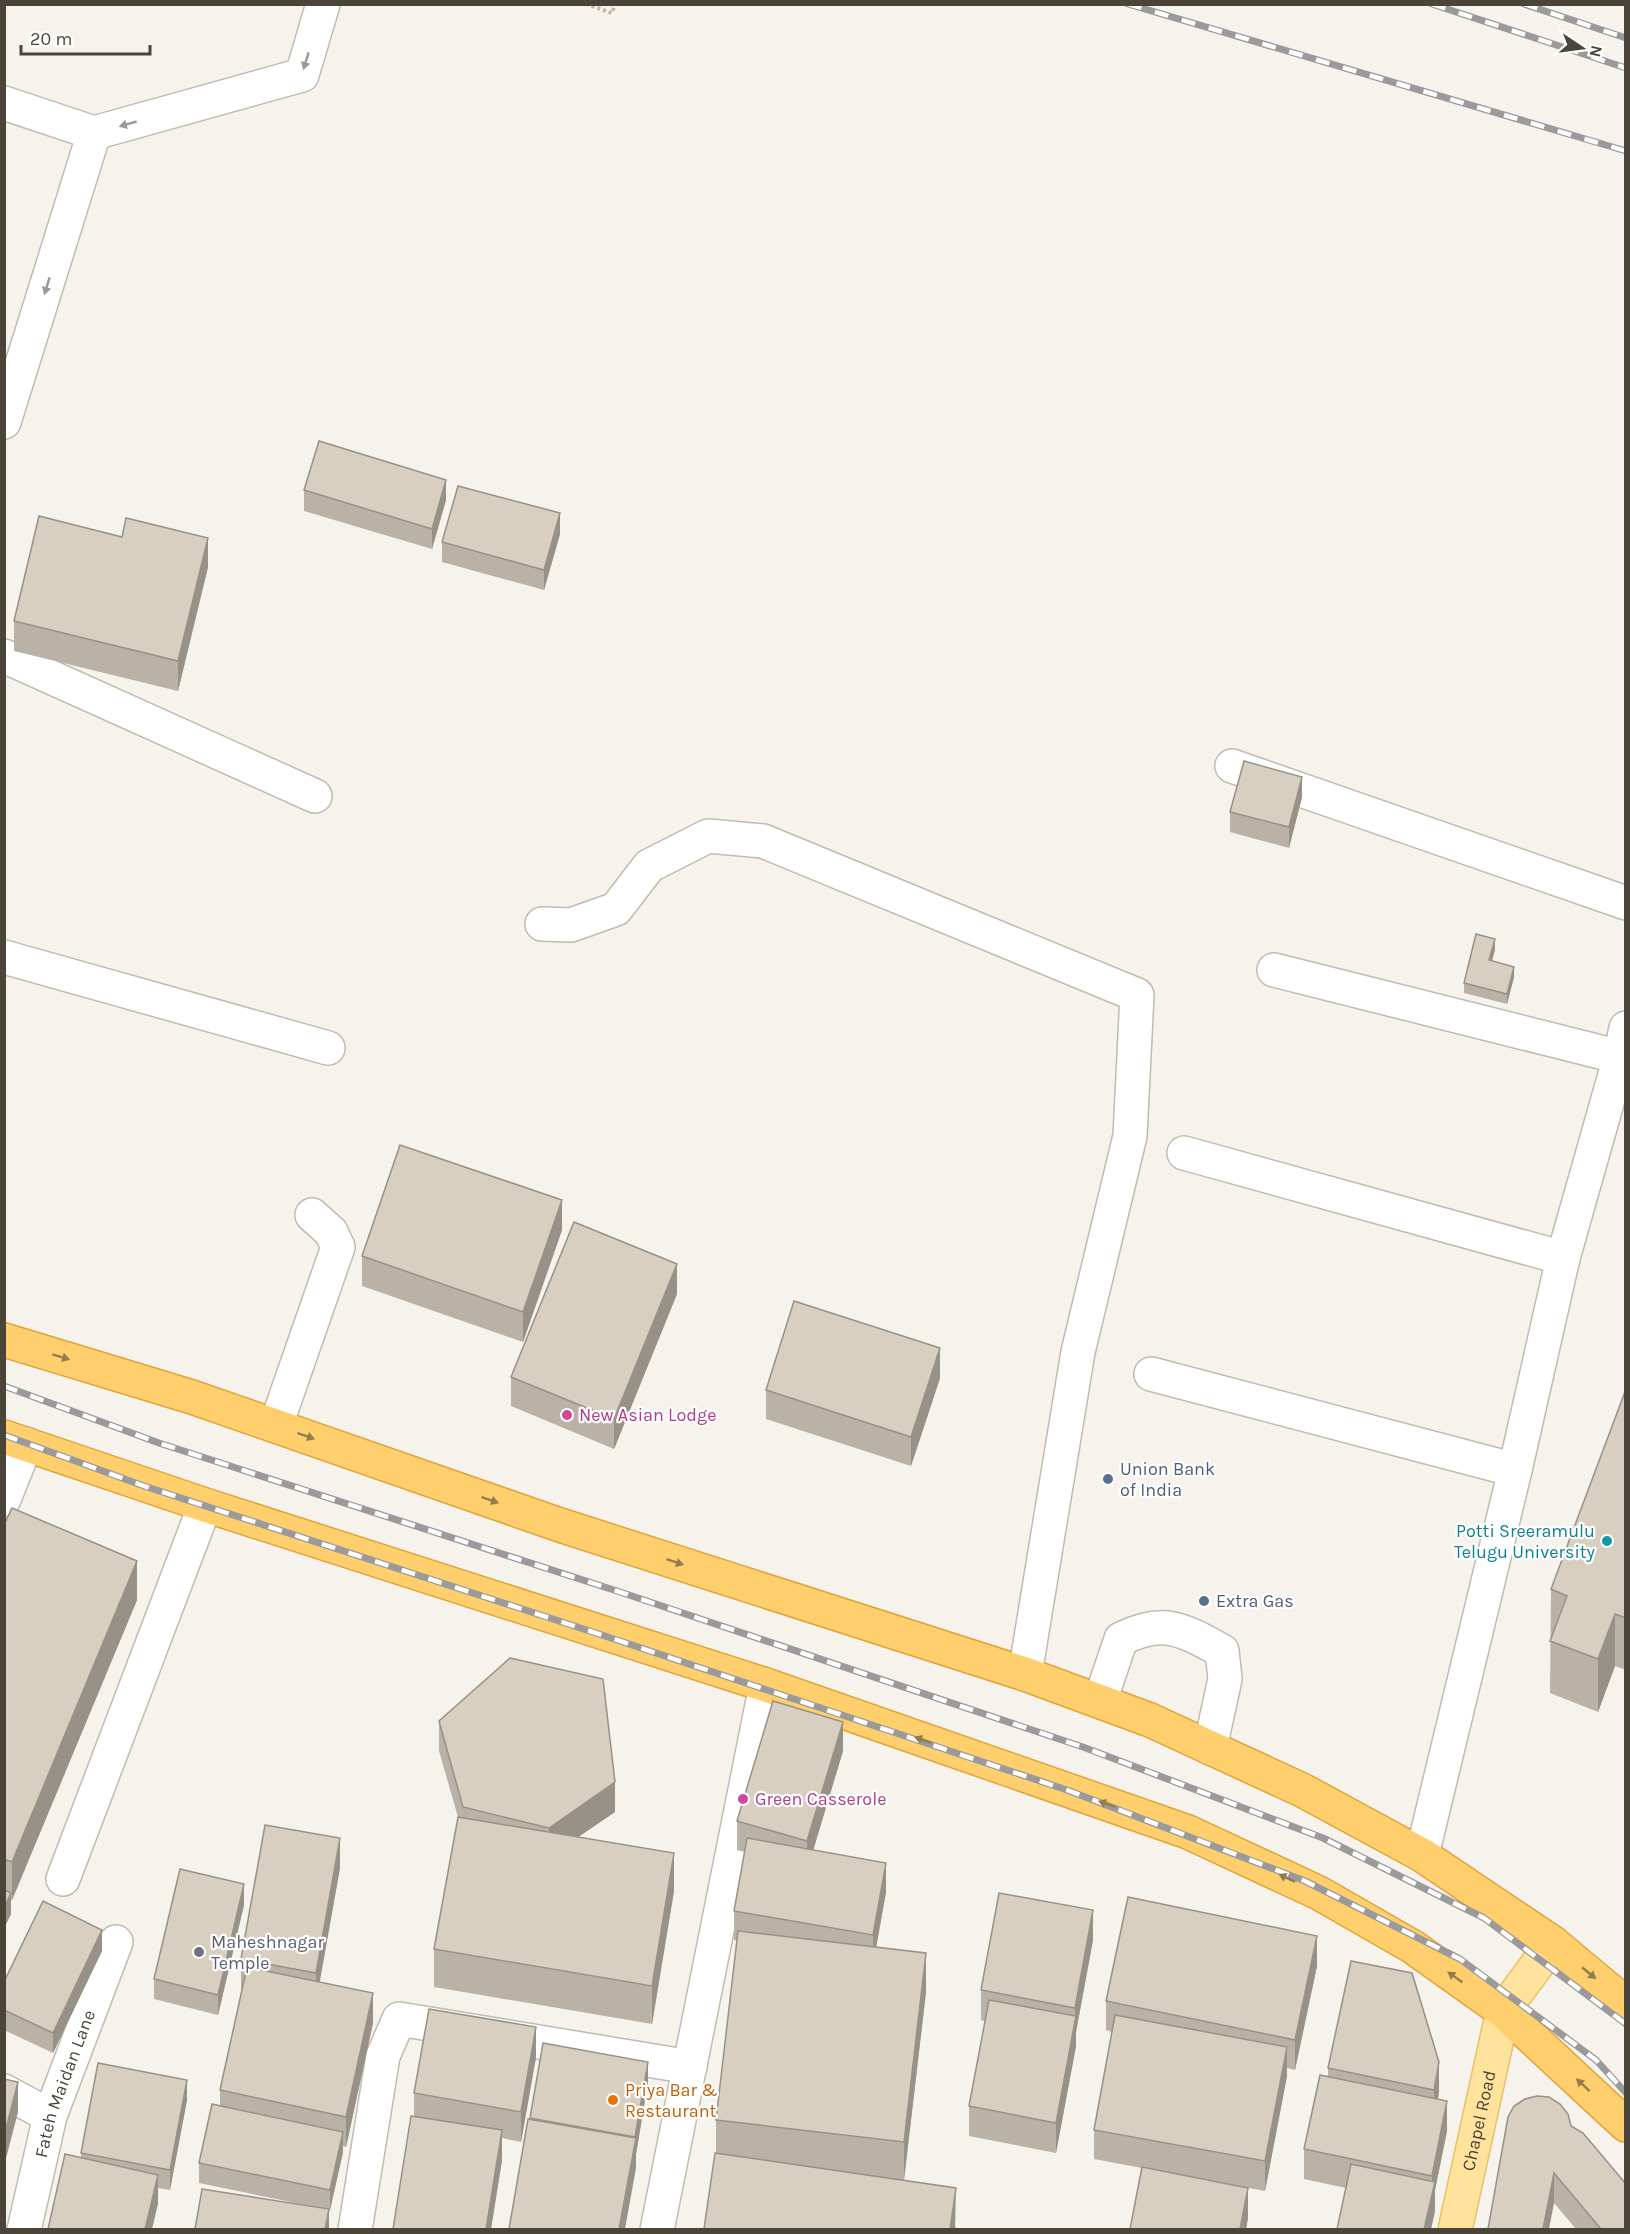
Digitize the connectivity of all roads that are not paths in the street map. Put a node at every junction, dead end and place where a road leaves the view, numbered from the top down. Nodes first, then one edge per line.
1 (322, 4) edge
2 (4, 103) edge
3 (94, 133) junction
4 (4, 422) edge
5 (4, 656) edge
6 (1232, 766) dead end
7 (315, 796) dead end
8 (1626, 903) edge
9 (542, 924) dead end
10 (4, 957) edge
11 (1274, 970) dead end
12 (1623, 1042) edge
13 (328, 1048) dead end
14 (1184, 1153) dead end
15 (312, 1215) dead end
16 (1563, 1258) junction
17 (4, 1340) edge
18 (1151, 1374) dead end
19 (276, 1425) junction
20 (15, 1441) edge
21 (1515, 1470) junction
22 (4, 1499) edge
23 (205, 1505) junction
24 (1025, 1674) junction
25 (766, 1685) junction
26 (1100, 1701) junction
27 (1210, 1748) junction
28 (1422, 1855) junction
29 (63, 1879) dead end
30 (116, 1942) dead end
31 (1553, 1943) junction
32 (1626, 2004) edge
33 (1503, 2011) junction
34 (690, 2067) junction
35 (4, 2091) edge
36 (50, 2116) junction
37 (1626, 2126) edge
38 (24, 2229) edge
39 (355, 2229) edge
40 (657, 2229) edge
41 (1455, 2229) edge

1 -> 3 street
2 - 3 street
3 -> 4 street
5 - 7 street
6 - 8 street
9 - 24 street
10 - 13 street
11 - 12 street
12 - 16 street
14 - 16 street
15 - 19 street
16 - 21 street
17 -> 19 highway
18 - 21 street
19 -> 24 highway
20 - 22 street
20 - 23 highway
21 - 28 street
23 - 25 highway
23 - 29 street
24 - 26 highway
33 -> 25 highway
25 - 34 street
26 - 27 highway
26 - 27 street
27 - 28 highway
28 - 31 highway
30 - 36 street, Fateh Maidan Lane
31 -> 32 highway
31 - 33 main road
37 -> 33 highway
33 - 41 main road, Chapel Road
34 - 39 street
34 - 40 street
35 - 36 street
36 - 38 street, Fateh Maidan Lane

